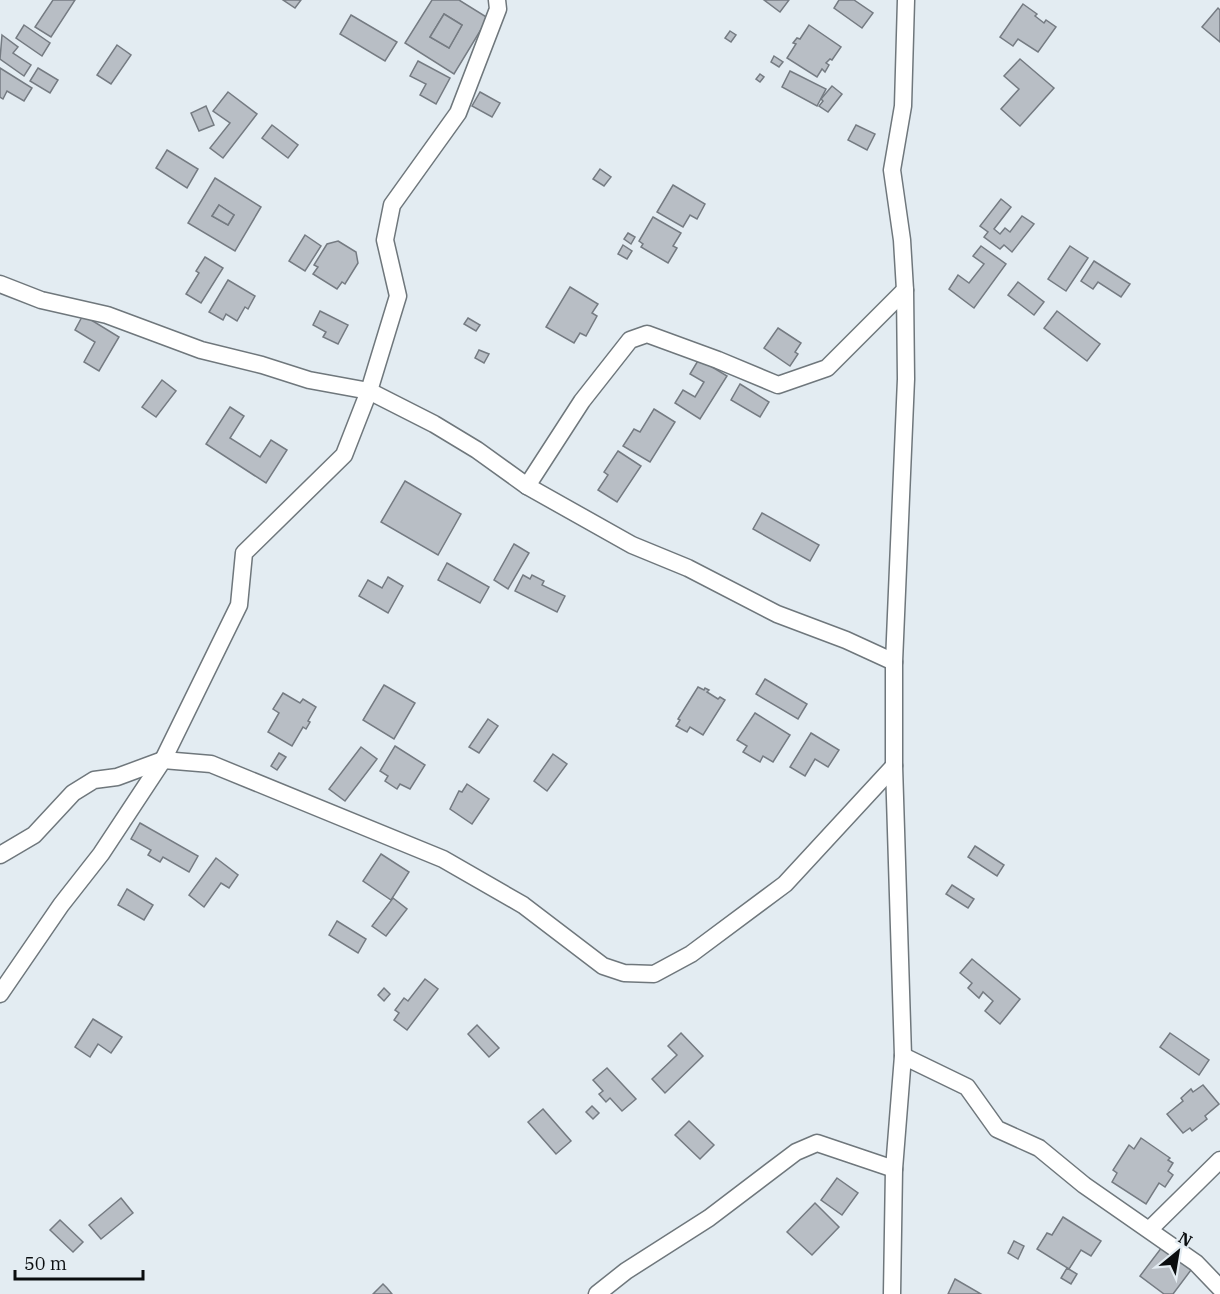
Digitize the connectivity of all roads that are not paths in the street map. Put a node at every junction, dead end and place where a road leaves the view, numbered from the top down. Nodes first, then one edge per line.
1 (497, 0) edge
2 (906, 0) edge
3 (0, 284) edge
4 (905, 290) junction
5 (369, 391) junction
6 (527, 486) junction
7 (894, 662) junction
8 (163, 760) junction
9 (894, 766) junction
10 (0, 855) edge
11 (0, 994) edge
12 (903, 1056) junction
13 (1220, 1160) edge
14 (894, 1169) junction
15 (1150, 1229) junction
16 (1220, 1288) edge
17 (597, 1294) edge
18 (892, 1294) edge

1 - 5 street
2 - 4 street
3 - 5 street
4 - 6 street
4 - 7 street
5 - 6 street
5 - 8 street
6 - 7 street
7 - 9 street
8 - 9 street
8 - 10 street
8 - 11 street
9 - 12 street
12 - 14 street
12 - 15 street
13 - 15 street
14 - 17 street
14 - 18 street
15 - 16 street

